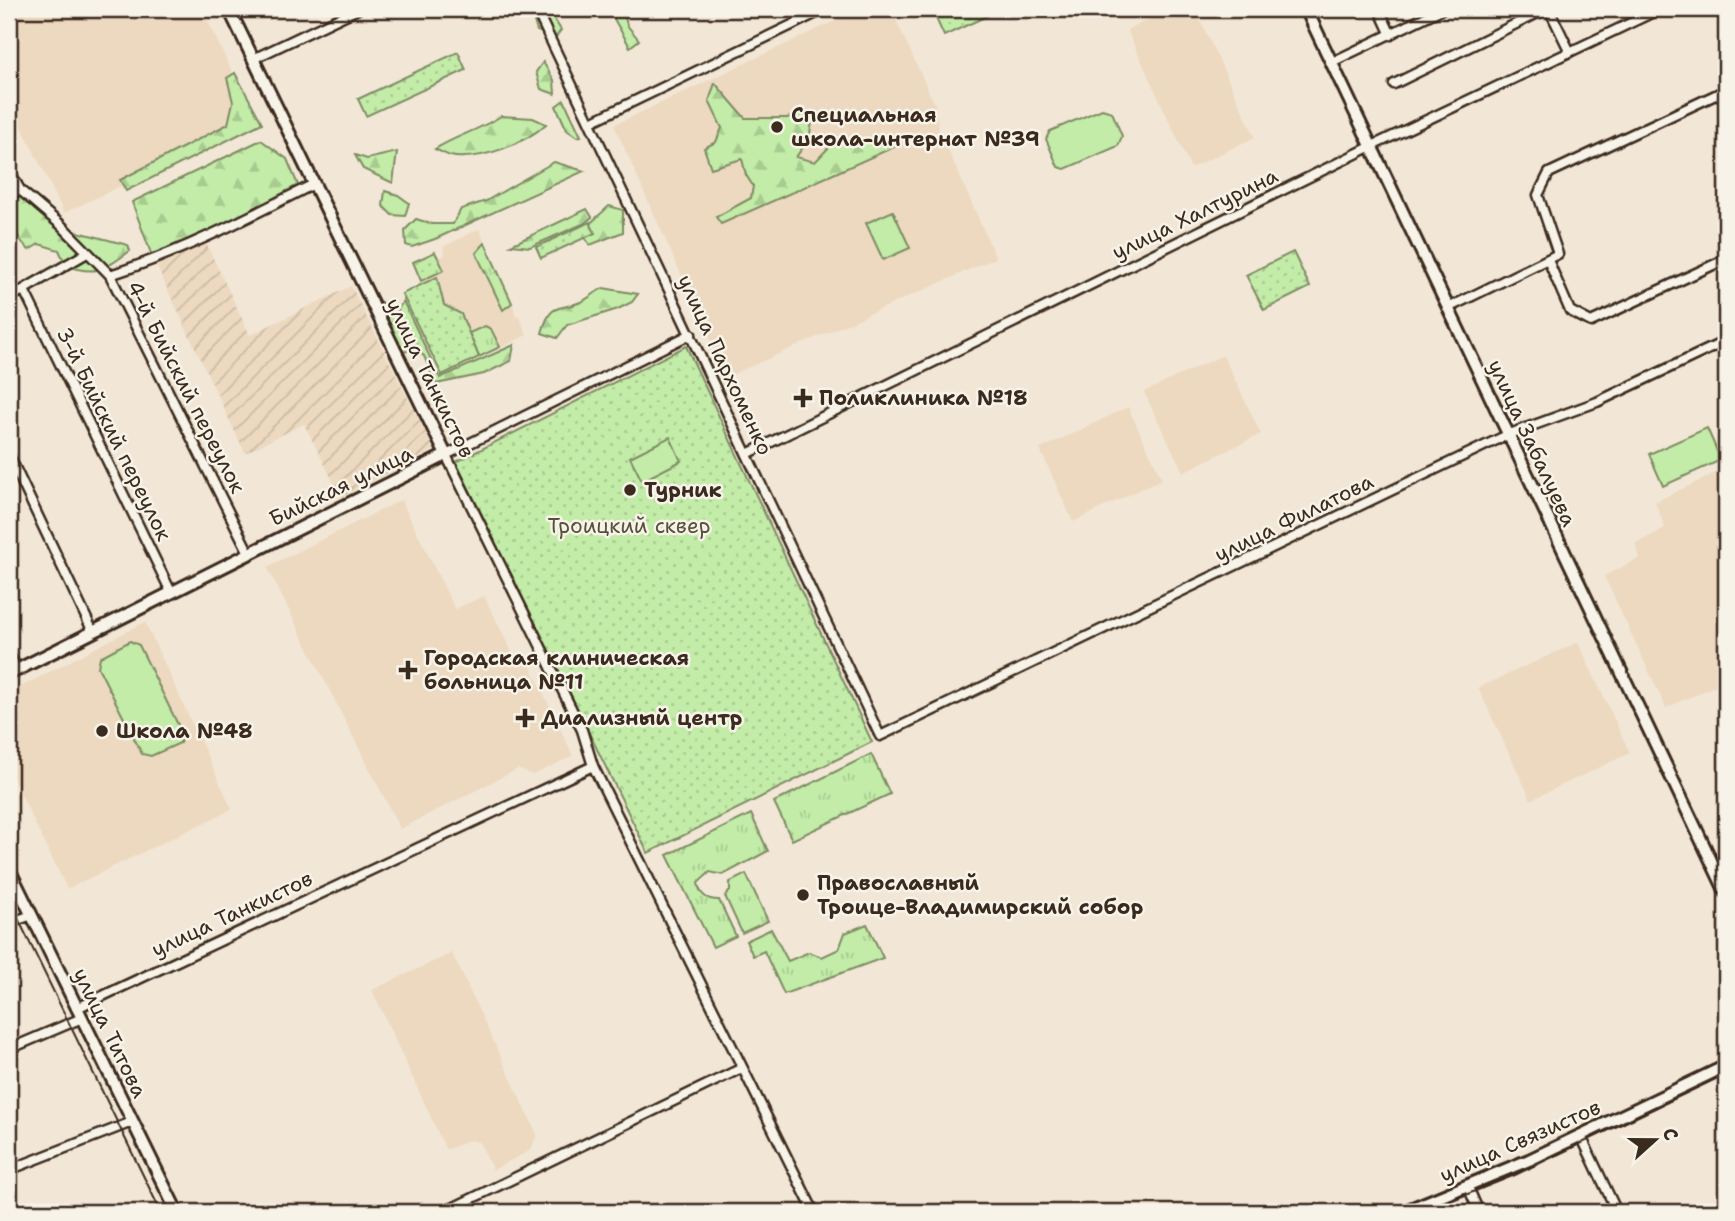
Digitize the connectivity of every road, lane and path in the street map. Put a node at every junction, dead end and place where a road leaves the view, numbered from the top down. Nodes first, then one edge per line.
1 (229, 9) edge
2 (358, 9) edge
3 (537, 9) edge
4 (825, 9) edge
5 (1306, 9) edge
6 (1379, 9) edge
7 (1442, 9) edge
8 (1547, 9) edge
9 (1660, 9) edge
10 (1391, 35) junction
11 (1570, 52) junction
12 (253, 59) junction
13 (1332, 62) junction
14 (1394, 84) dead end
15 (1726, 90) edge
16 (591, 122) junction
17 (1372, 146) junction
18 (9, 170) edge
19 (314, 184) junction
20 (20, 190) junction
21 (9, 196) edge
22 (87, 253) junction
23 (1726, 259) edge
24 (1548, 260) junction
25 (110, 275) junction
26 (24, 290) junction
27 (9, 298) edge
28 (1448, 308) junction
29 (691, 334) junction
30 (1726, 341) edge
31 (1507, 435) junction
32 (747, 454) junction
33 (9, 455) edge
34 (446, 455) junction
35 (249, 553) junction
36 (172, 592) junction
37 (93, 632) junction
38 (9, 653) edge
39 (13, 672) edge
40 (880, 736) joint
41 (593, 766) junction
42 (9, 869) edge
43 (1726, 892) edge
44 (32, 915) junction
45 (9, 923) edge
46 (79, 1013) junction
47 (9, 1049) edge
48 (1726, 1066) edge
49 (742, 1069) junction
50 (132, 1122) junction
51 (1581, 1136) junction
52 (9, 1170) edge
53 (1468, 1186) junction
54 (177, 1212) edge
55 (444, 1212) edge
56 (814, 1212) edge
57 (1403, 1212) edge
58 (1479, 1212) edge
59 (1617, 1212) edge

1 - 12 street, улица Танкистов
2 - 12 street
3 - 16 street, улица Пархоменко
4 - 16 street
5 - 13 street, улица Забалуева
6 - 10 street
7 - 10 street
8 - 11 street
8 - 14 street
9 - 11 street, улица Халтурина
10 - 13 street
11 - 17 street, улица Халтурина
12 - 19 street, улица Танкистов
13 - 17 street, улица Забалуева
15 - 24 street
16 - 29 street, улица Пархоменко
17 - 28 street, улица Забалуева
17 - 32 street, улица Халтурина
18 - 20 street
19 - 25 street
19 - 34 street, улица Танкистов
20 - 21 street
20 - 22 street, 4-й Бийский переулок
22 - 25 street, 4-й Бийский переулок
22 - 26 street
23 - 24 street
24 - 28 street
25 - 35 street, 4-й Бийский переулок
26 - 27 street
26 - 36 street, 3-й Бийский переулок
28 - 31 street, улица Забалуева
29 - 32 street, улица Пархоменко
29 - 34 street, Бийская улица
30 - 31 street, улица Филатова
31 - 40 street, улица Филатова
31 - 43 street, улица Забалуева
32 - 40 street, улица Пархоменко
33 - 37 street
34 - 35 street, Бийская улица
34 - 41 street, улица Танкистов
35 - 36 street, Бийская улица
36 - 37 street, Бийская улица
37 - 39 street, Бийская улица
38 - 39 street
41 - 46 street, улица Танкистов
41 - 49 street, улица Танкистов
42 - 44 street, улица Титова
44 - 45 street
44 - 46 street, улица Титова
46 - 47 street, улица Танкистов
46 - 50 street, улица Титова
48 - 51 street, улица Связистов
49 - 55 street
49 - 56 street, улица Танкистов
50 - 52 street
50 - 54 street, улица Титова
51 - 53 street, улица Связистов
51 - 59 street
53 - 57 street, улица Связистов
53 - 58 street

